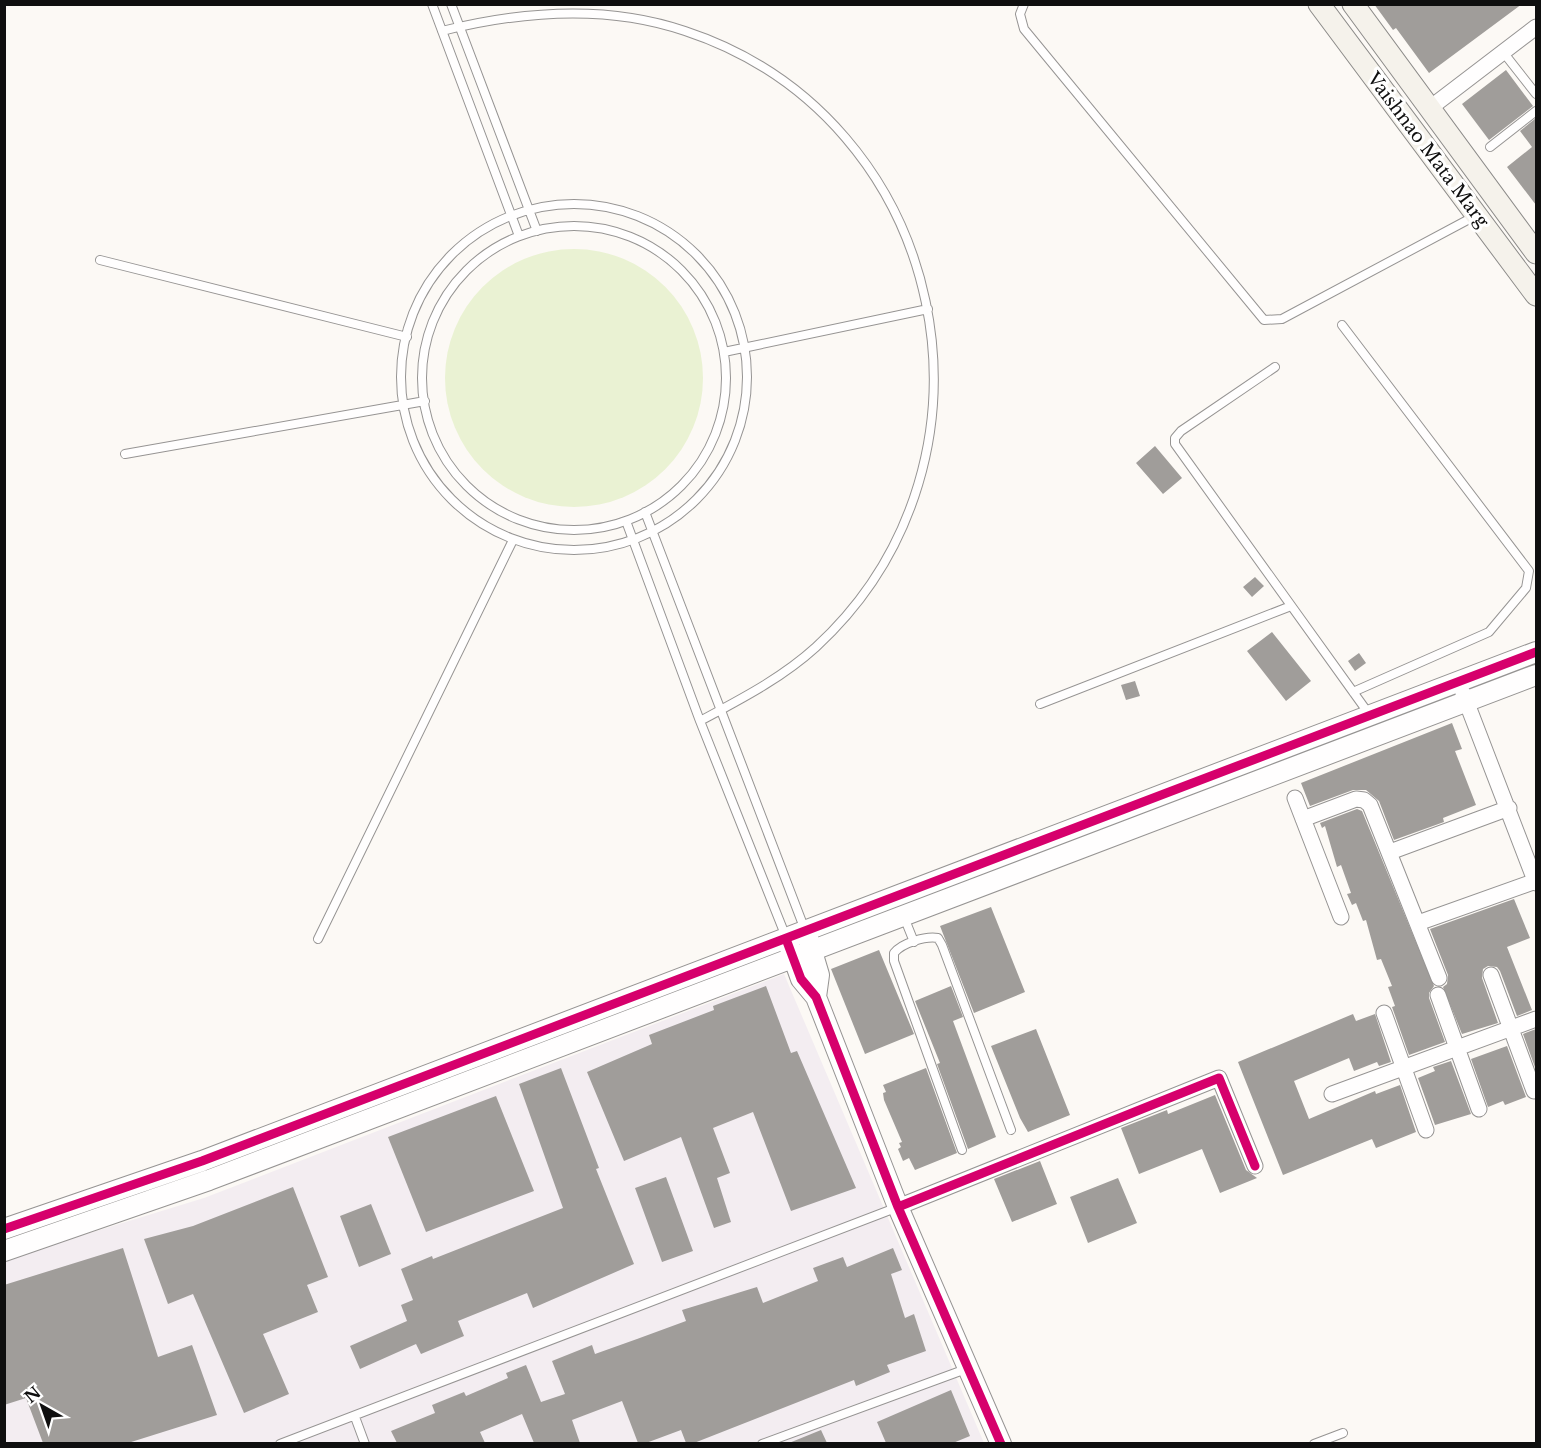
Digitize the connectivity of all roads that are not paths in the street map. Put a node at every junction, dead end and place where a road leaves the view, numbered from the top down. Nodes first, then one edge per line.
1 (432, 4) edge
2 (451, 4) edge
3 (1024, 4) edge
4 (1319, 4) edge
5 (1353, 4) edge
6 (459, 27) junction
7 (1536, 27) edge
8 (442, 31) junction
9 (1503, 52) junction
10 (1536, 94) edge
11 (1430, 108) junction
12 (1536, 111) edge
13 (1490, 147) dead end
14 (531, 209) junction
15 (512, 215) junction
16 (1477, 215) junction
17 (537, 231) junction
18 (519, 236) junction
19 (1536, 253) edge
20 (100, 260) dead end
21 (1536, 296) edge
22 (928, 309) junction
23 (1342, 325) dead end
24 (407, 337) junction
25 (745, 348) junction
26 (724, 352) junction
27 (1275, 367) dead end
28 (424, 401) junction
29 (403, 405) junction
30 (125, 454) dead end
31 (645, 512) junction
32 (626, 520) junction
33 (652, 531) junction
34 (513, 540) junction
35 (633, 540) junction
36 (1291, 606) junction
37 (1536, 652) edge
38 (1536, 675) edge
39 (1458, 682) junction
40 (1353, 692) junction
41 (1467, 702) junction
42 (1040, 704) dead end
43 (721, 710) junction
44 (1370, 716) junction
45 (700, 721) junction
46 (1295, 798) dead end
47 (1509, 808) junction
48 (1303, 819) junction
49 (1390, 852) junction
50 (1536, 882) edge
51 (904, 916) junction
52 (1341, 917) dead end
53 (1418, 923) junction
54 (806, 931) junction
55 (318, 939) dead end
56 (786, 939) junction
57 (915, 942) junction
58 (813, 951) junction
59 (794, 958) junction
60 (1491, 975) dead end
61 (1439, 978) dead end
62 (1438, 995) dead end
63 (816, 997) junction
64 (1384, 1013) dead end
65 (1536, 1019) edge
66 (1510, 1028) junction
67 (1455, 1049) junction
68 (1405, 1067) junction
69 (1534, 1091) dead end
70 (1332, 1094) dead end
71 (1479, 1109) dead end
72 (1011, 1130) dead end
73 (1426, 1130) dead end
74 (962, 1150) dead end
75 (1255, 1166) dead end
76 (897, 1207) junction
77 (4, 1229) edge
78 (4, 1251) edge
79 (969, 1368) junction
80 (355, 1417) junction
81 (1342, 1433) dead end
82 (280, 1443) edge
83 (365, 1443) edge
84 (762, 1443) edge
85 (1001, 1443) edge
86 (1314, 1443) edge

1 - 8 lane
2 - 6 lane
3 - 16 lane
4 - 16 main road, Vaishnao Mata Marg
5 - 11 main road, Vaishnao Mata Marg
6 - 8 lane
6 - 14 lane
6 - 22 lane
7 - 9 street
8 - 15 lane
9 - 10 lane
9 - 11 street
11 - 19 main road, Vaishnao Mata Marg
12 - 13 lane
14 - 15 lane
14 - 17 lane
14 - 25 lane
15 - 18 lane
15 - 24 lane
16 - 21 main road, Vaishnao Mata Marg
17 - 18 lane
17 - 26 lane
18 - 28 lane
20 - 24 lane
22 - 25 lane
22 - 43 lane
23 - 40 lane
24 - 29 lane
25 - 26 lane
25 - 33 lane
26 - 31 lane
27 - 36 lane
28 - 29 lane
28 - 32 lane
29 - 30 lane
29 - 34 lane
31 - 32 lane
31 - 33 lane
32 - 35 lane
33 - 35 lane
33 - 43 lane
34 - 35 lane
34 - 55 lane
35 - 45 lane
36 - 40 lane
36 - 42 lane
37 - 39 street
38 - 41 street
39 - 41 street
39 - 44 street
40 - 44 lane
41 - 47 street
41 - 51 street
43 - 45 lane
43 - 54 lane
44 - 54 street
45 - 56 lane
46 - 48 street
47 - 49 street
47 - 50 street
48 - 49 street
48 - 52 street
49 - 53 street
50 - 53 street
51 - 57 lane
51 - 58 street
53 - 61 street
54 - 56 street
54 - 58 street
56 - 59 street
56 - 77 street
57 - 72 lane
57 - 74 lane
58 - 59 street
58 - 63 street
59 - 63 street
59 - 78 street
60 - 66 street
62 - 67 street
63 - 76 street
64 - 68 street
65 - 66 street
66 - 67 street
66 - 69 street
67 - 68 street
67 - 71 street
68 - 70 street
68 - 73 street
75 - 76 street
76 - 79 street
76 - 80 lane
79 - 84 lane
79 - 85 street
80 - 82 lane
80 - 83 lane
81 - 86 lane

